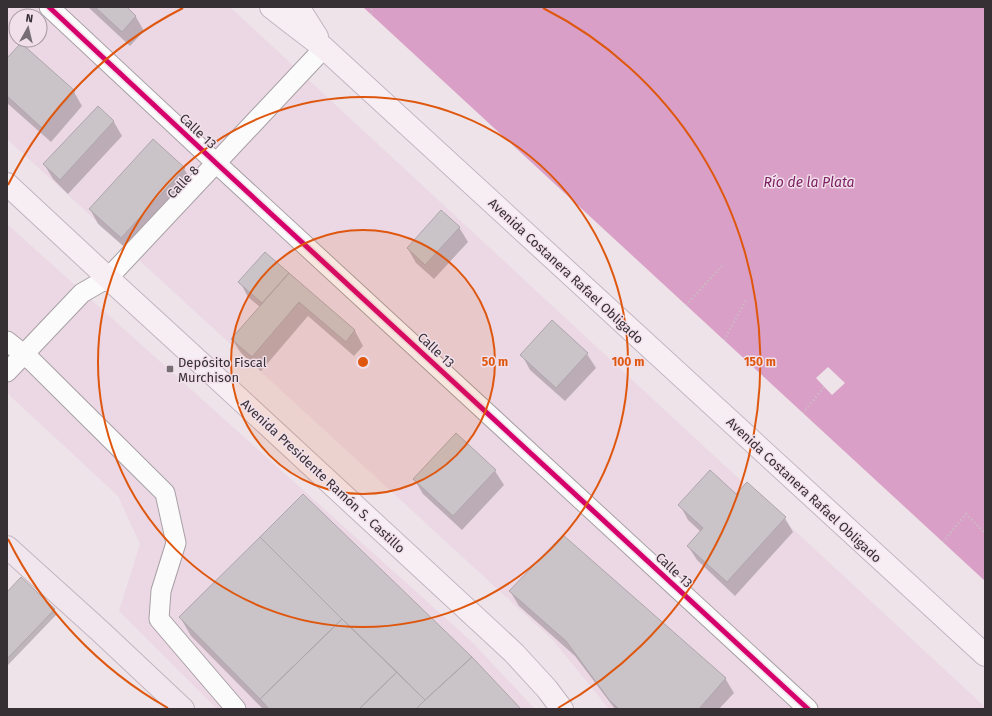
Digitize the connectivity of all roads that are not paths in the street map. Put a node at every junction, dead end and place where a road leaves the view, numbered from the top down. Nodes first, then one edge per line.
1 (49, 7) edge
2 (271, 7) edge
3 (298, 7) edge
4 (324, 48) junction
5 (216, 163) junction
6 (7, 184) edge
7 (108, 278) junction
8 (7, 341) edge
9 (23, 354) junction
10 (7, 372) edge
11 (7, 547) edge
12 (985, 656) edge
13 (183, 709) edge
14 (236, 709) edge
15 (562, 709) edge
16 (808, 709) edge

1 - 5 street, Calle 13
2 - 4 main road, Avenida Costanera Rafael Obligado
3 - 4 main road, Avenida Costanera Rafael Obligado
4 - 5 street, Calle 8
4 - 12 main road, Avenida Costanera Rafael Obligado
5 - 7 street, Calle 8
5 - 16 street, Calle 13
6 - 7 main road, Avenida Presidente Ramón S. Castillo
7 - 9 street, Calle 8
7 - 15 main road, Avenida Presidente Ramón S. Castillo
8 - 9 street
9 - 10 street, Calle 8
9 - 14 street
11 - 13 highway

